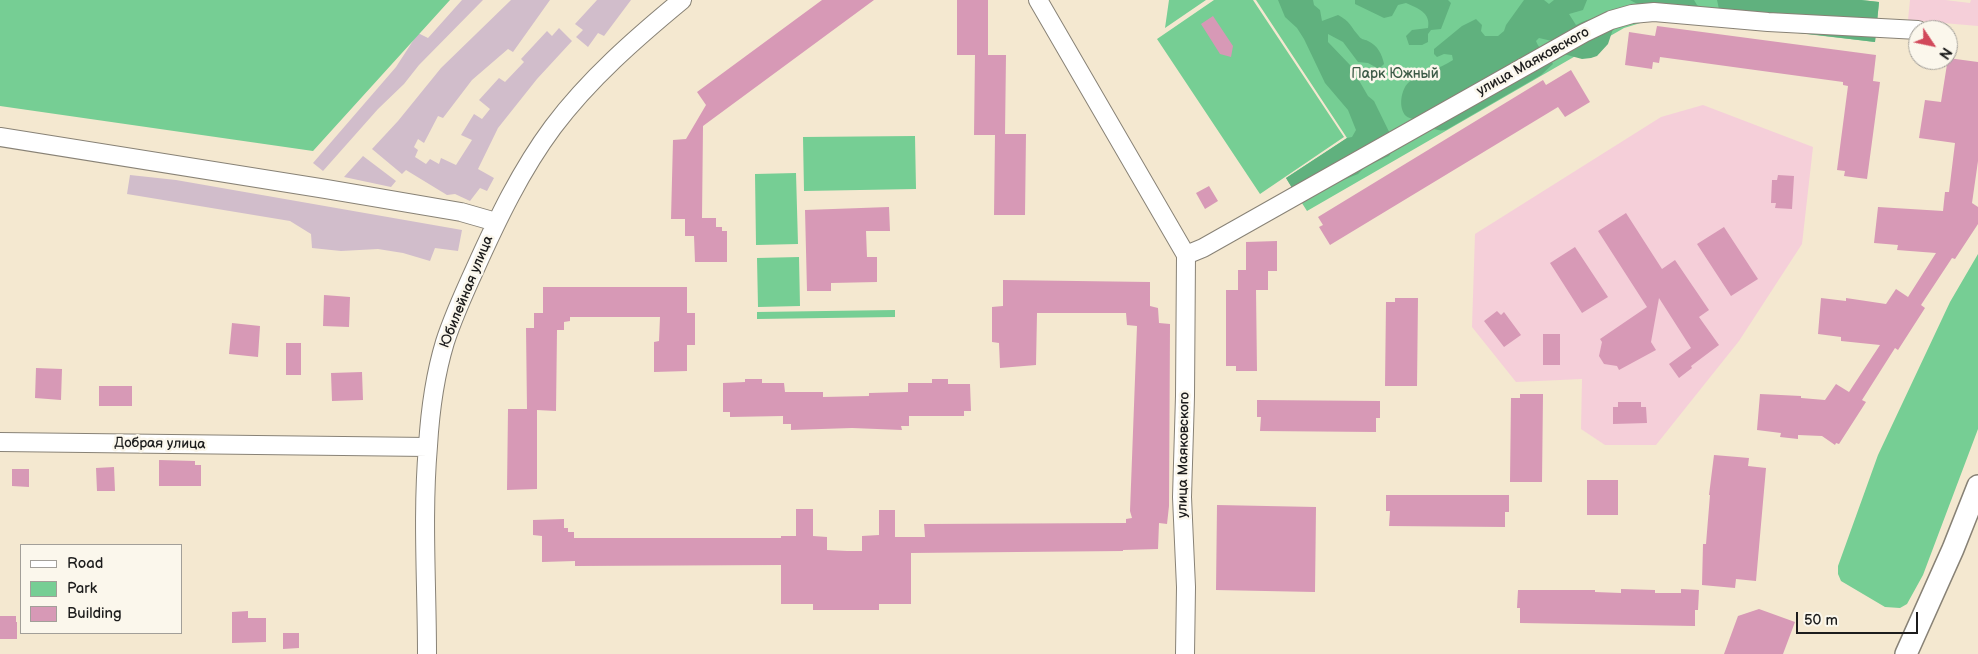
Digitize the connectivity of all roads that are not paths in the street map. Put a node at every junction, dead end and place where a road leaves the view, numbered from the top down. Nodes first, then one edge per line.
1 (682, 0) edge
2 (1038, 0) edge
3 (1908, 29) edge
4 (0, 137) edge
5 (496, 222) junction
6 (1186, 255) junction
7 (0, 442) edge
8 (428, 447) junction
9 (1978, 486) edge
10 (427, 654) edge
11 (1185, 654) edge
12 (1906, 654) edge

1 - 5 street, Юбилейная улица
2 - 6 street
3 - 6 street, улица Маяковского
4 - 5 street
5 - 8 street, Юбилейная улица
6 - 11 street, улица Маяковского
7 - 8 street, Добрая улица
8 - 10 street, Юбилейная улица
9 - 12 main road

